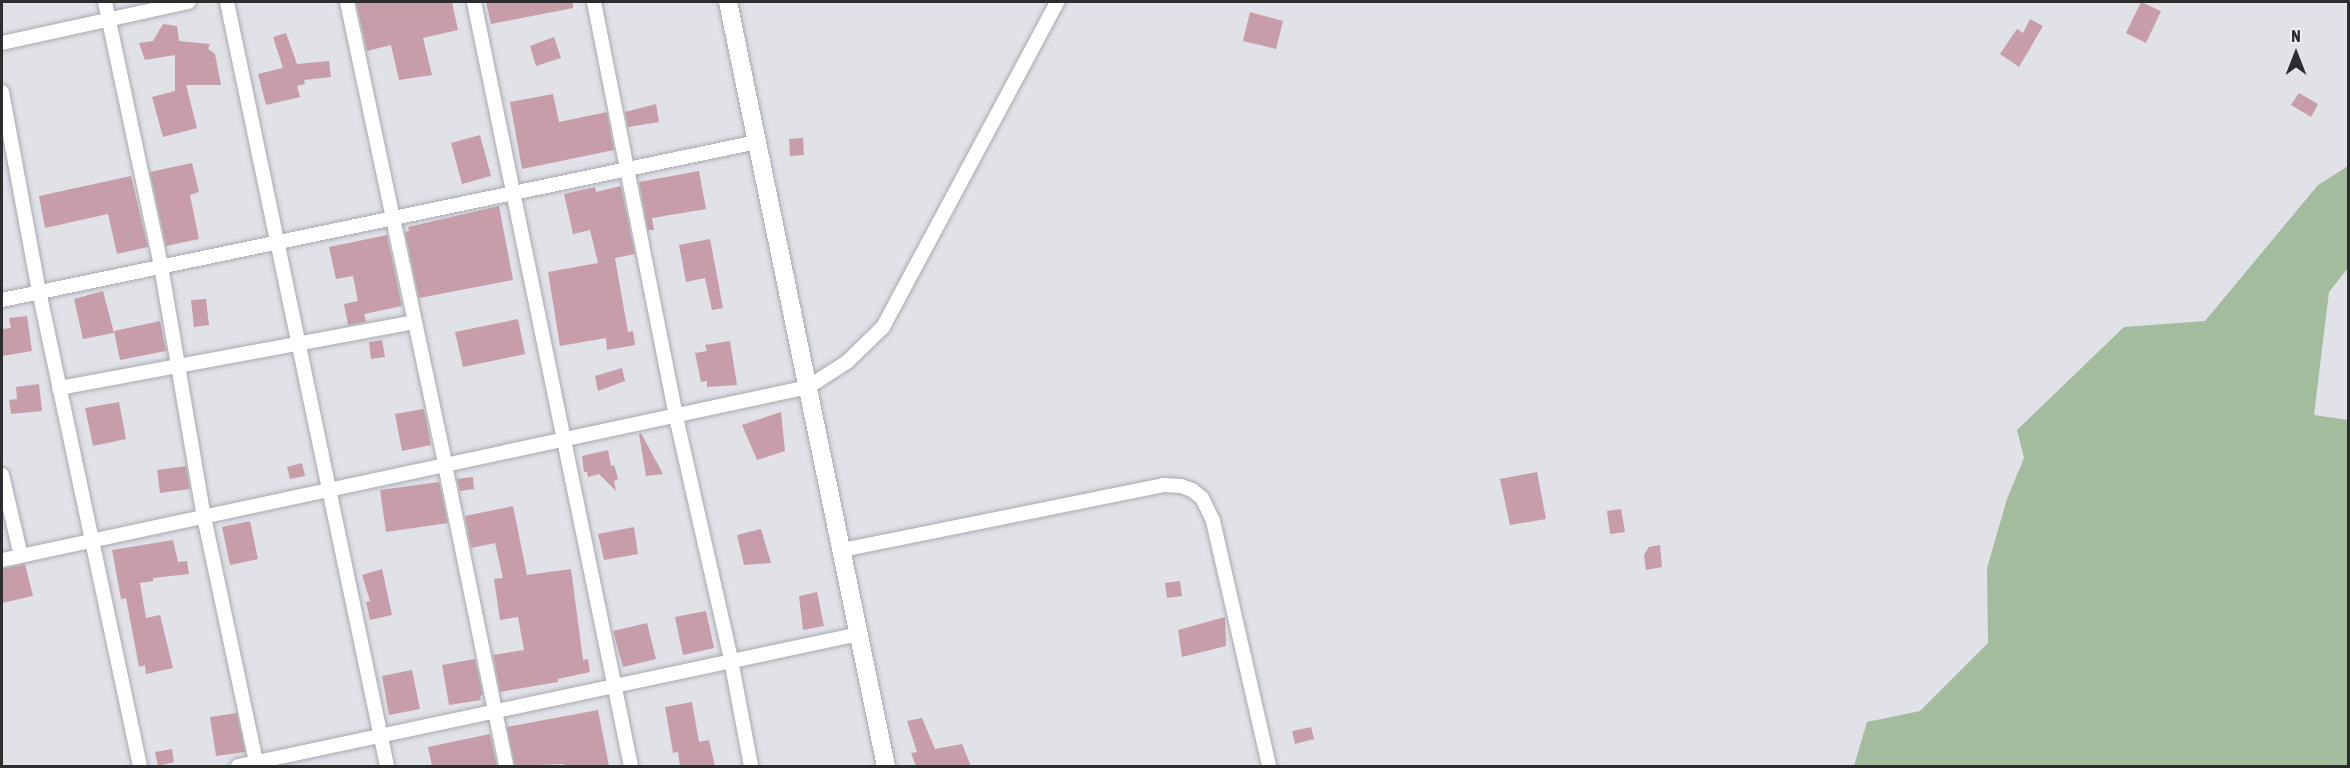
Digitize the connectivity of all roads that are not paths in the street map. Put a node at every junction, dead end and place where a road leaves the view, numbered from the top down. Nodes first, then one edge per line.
1 (105, 2) edge
2 (189, 2) edge
3 (227, 2) edge
4 (347, 2) edge
5 (474, 2) edge
6 (594, 2) edge
7 (728, 2) edge
8 (1057, 2) edge
9 (109, 19) junction
10 (2, 43) edge
11 (2, 92) edge
12 (757, 142) junction
13 (628, 167) junction
14 (513, 192) junction
15 (392, 218) junction
16 (277, 242) junction
17 (161, 266) junction
18 (39, 291) junction
19 (2, 300) edge
20 (414, 322) junction
21 (298, 342) junction
22 (178, 366) junction
23 (808, 387) junction
24 (59, 388) junction
25 (676, 417) junction
26 (564, 440) junction
27 (446, 465) junction
28 (2, 474) edge
29 (329, 490) junction
30 (204, 517) junction
31 (92, 541) junction
32 (842, 550) junction
33 (21, 556) junction
34 (2, 560) edge
35 (859, 634) junction
36 (731, 660) junction
37 (615, 686) junction
38 (494, 711) junction
39 (380, 736) junction
40 (257, 765) edge
41 (140, 766) edge
42 (238, 766) edge
43 (387, 766) edge
44 (506, 766) edge
45 (631, 766) edge
46 (751, 766) edge
47 (886, 766) edge
48 (1269, 766) edge

1 - 9 street
2 - 9 street
3 - 16 street
4 - 15 street
5 - 14 street
6 - 13 street
7 - 12 street
8 - 23 street
9 - 10 street
9 - 17 street
11 - 18 street
12 - 13 street
12 - 23 street
13 - 14 street
13 - 25 street
14 - 15 street
14 - 26 street
15 - 16 street
15 - 20 street
16 - 17 street
16 - 21 street
17 - 18 street
17 - 22 street
18 - 19 street
18 - 24 street
20 - 21 street
20 - 27 street
21 - 22 street
21 - 29 street
22 - 24 street
22 - 30 street
23 - 25 street
23 - 32 street
24 - 31 street
25 - 26 street
25 - 36 street
26 - 27 street
26 - 37 street
27 - 29 street
27 - 38 street
28 - 33 street
29 - 30 street
29 - 39 street
30 - 31 street
30 - 40 street
31 - 33 street
31 - 41 street
32 - 35 street
32 - 48 street
33 - 34 street
35 - 36 street
35 - 47 street
36 - 37 street
36 - 46 street
37 - 38 street
37 - 45 street
38 - 39 street
38 - 44 street
39 - 40 street
39 - 43 street
40 - 42 street

